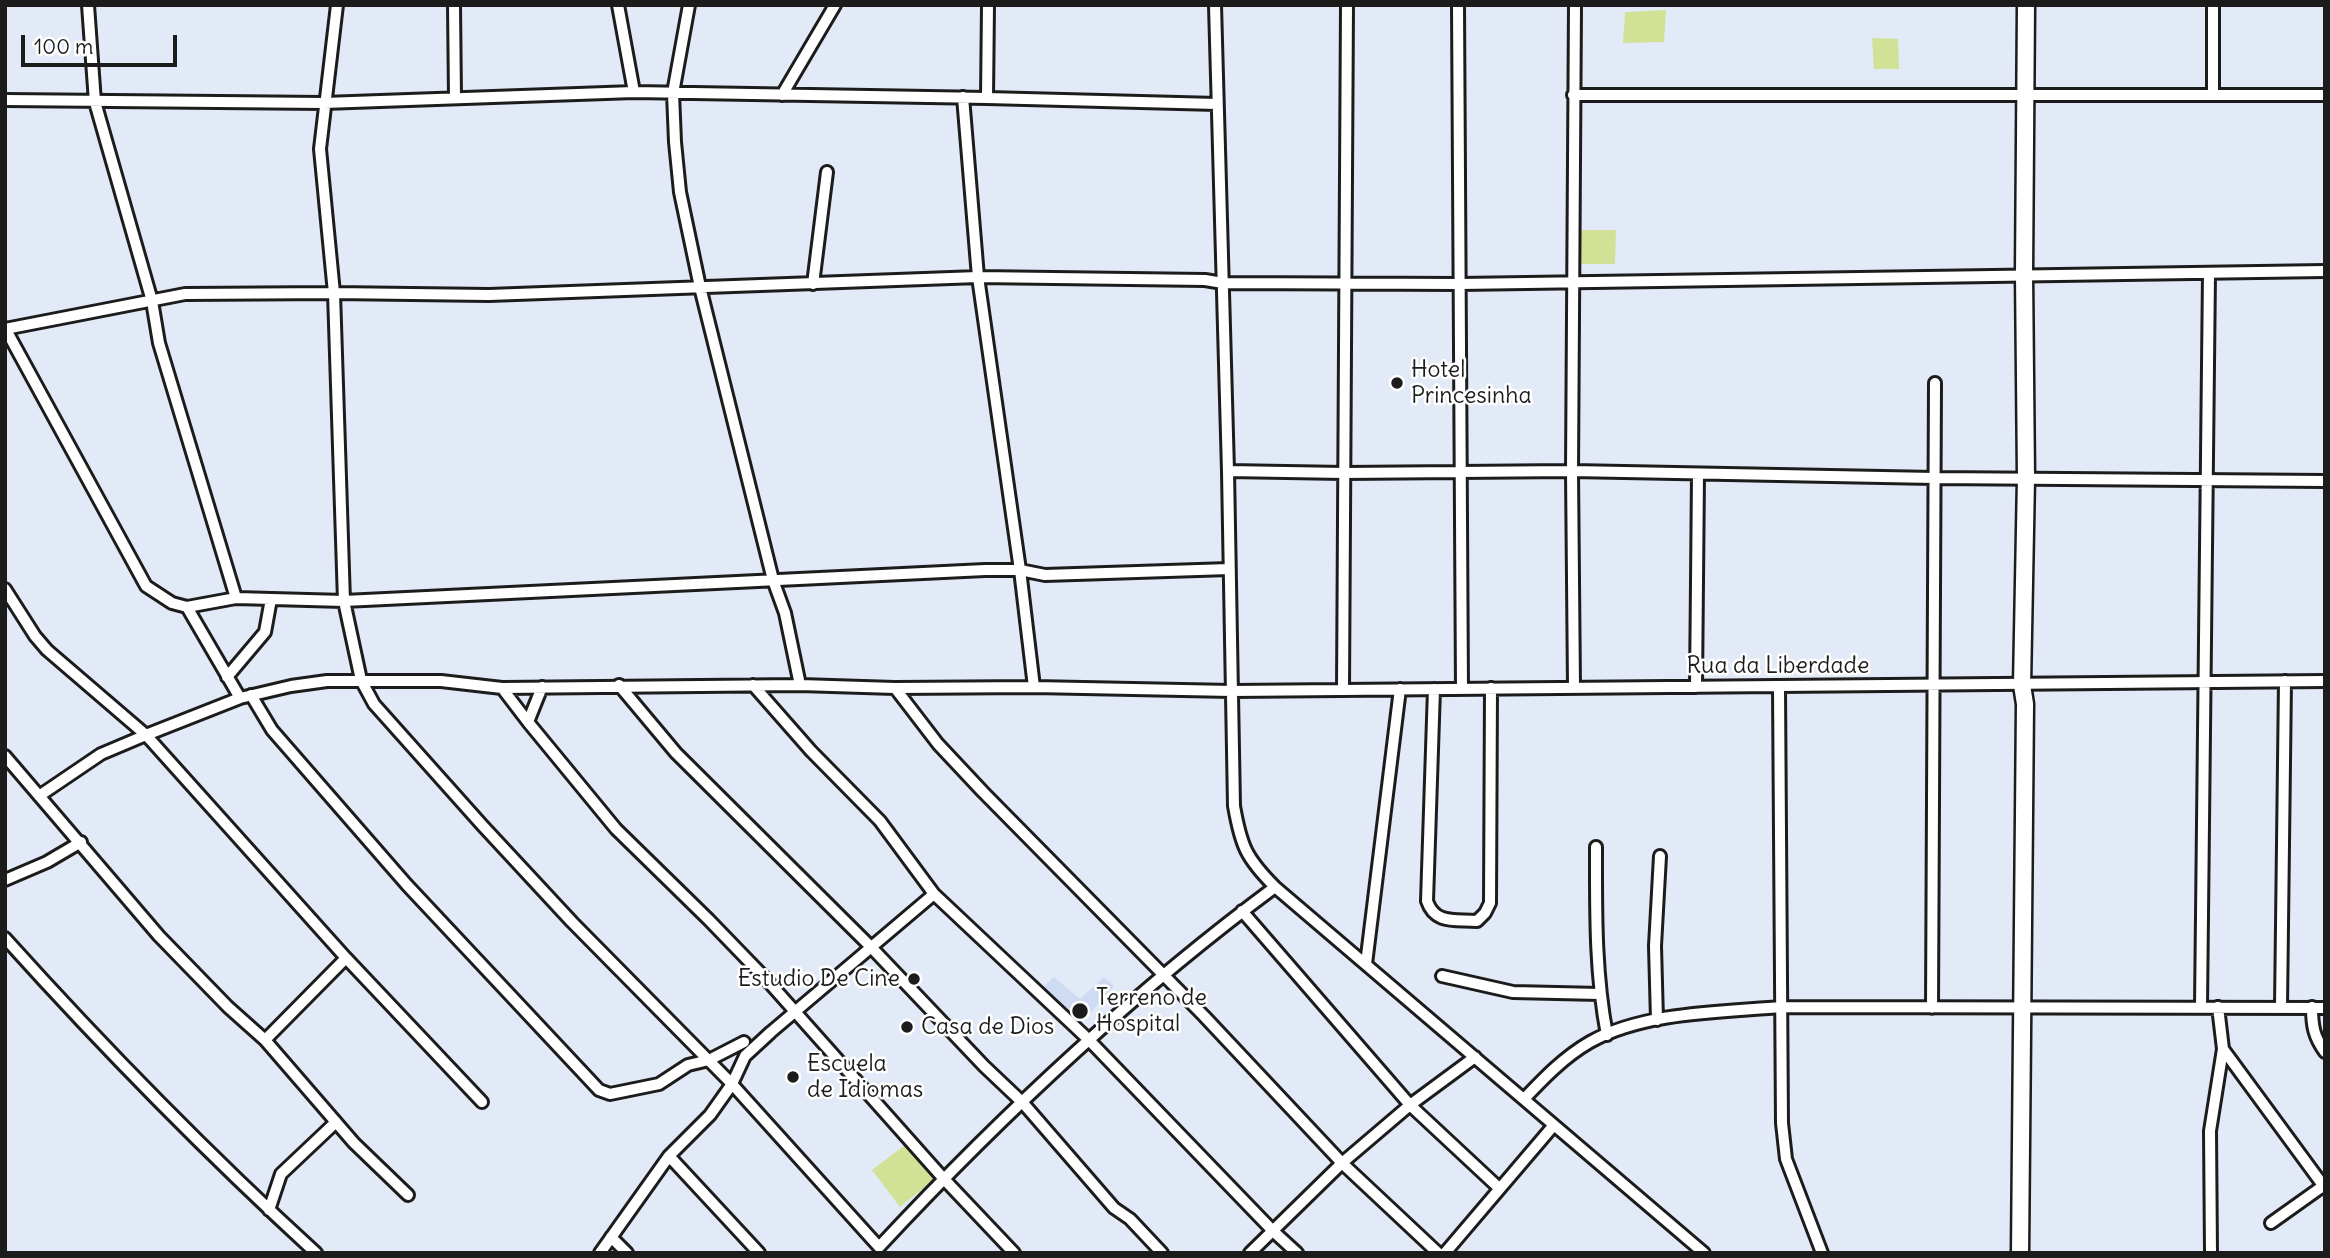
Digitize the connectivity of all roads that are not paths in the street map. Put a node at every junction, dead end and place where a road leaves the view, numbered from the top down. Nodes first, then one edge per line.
1 (88, 5) edge
2 (337, 5) edge
3 (454, 5) edge
4 (618, 5) edge
5 (689, 5) edge
6 (835, 5) edge
7 (988, 5) edge
8 (1216, 5) edge
9 (1347, 5) edge
10 (1458, 5) edge
11 (1575, 5) edge
12 (2026, 5) edge
13 (2213, 5) edge
14 (634, 92) junction
15 (673, 93) junction
16 (2213, 94) junction
17 (782, 95) junction
18 (1573, 95) junction
19 (2027, 95) junction
20 (2325, 95) edge
21 (963, 97) junction
22 (455, 98) junction
23 (987, 98) junction
24 (5, 100) edge
25 (94, 102) junction
26 (324, 103) junction
27 (1217, 104) junction
28 (827, 172) dead end
29 (2325, 271) edge
30 (2209, 273) junction
31 (2024, 274) junction
32 (978, 277) junction
33 (1573, 281) junction
34 (1223, 283) junction
35 (813, 284) junction
36 (1344, 284) junction
37 (1460, 284) junction
38 (700, 287) junction
39 (334, 293) junction
40 (152, 301) junction
41 (5, 329) edge
42 (1935, 383) dead end
43 (1228, 471) junction
44 (1572, 471) junction
45 (1461, 472) junction
46 (1344, 473) junction
47 (1698, 475) junction
48 (1934, 478) junction
49 (2026, 478) junction
50 (2208, 480) junction
51 (2325, 481) edge
52 (1229, 569) junction
53 (1020, 570) junction
54 (773, 580) junction
55 (5, 589) edge
56 (236, 598) junction
57 (271, 599) junction
58 (344, 601) junction
59 (187, 607) junction
60 (227, 677) junction
61 (361, 681) junction
62 (2285, 681) junction
63 (2325, 681) edge
64 (2205, 682) junction
65 (619, 685) junction
66 (753, 685) junction
67 (800, 685) junction
68 (2022, 685) junction
69 (1933, 686) junction
70 (542, 687) junction
71 (1034, 687) junction
72 (1696, 687) junction
73 (1779, 687) junction
74 (502, 688) junction
75 (895, 688) junction
76 (1492, 688) junction
77 (1574, 688) junction
78 (1400, 689) junction
79 (1434, 689) junction
80 (1462, 689) junction
81 (1343, 690) junction
82 (1232, 691) junction
83 (245, 697) junction
84 (528, 722) junction
85 (146, 735) junction
86 (5, 756) edge
87 (39, 796) junction
88 (80, 842) junction
89 (1596, 847) dead end
90 (1660, 856) dead end
91 (5, 880) edge
92 (1275, 887) junction
93 (934, 894) junction
94 (1242, 911) junction
95 (5, 938) edge
96 (871, 947) junction
97 (345, 958) junction
98 (1366, 964) junction
99 (1161, 974) junction
100 (1442, 976) dead end
101 (1600, 994) junction
102 (2023, 1006) junction
103 (1781, 1007) junction
104 (2201, 1007) junction
105 (2218, 1007) junction
106 (2281, 1007) junction
107 (2312, 1007) junction
108 (1932, 1008) junction
109 (2325, 1008) edge
110 (794, 1012) junction
111 (1657, 1020) junction
112 (1607, 1035) junction
113 (1088, 1039) junction
114 (265, 1040) junction
115 (744, 1042) dead end
116 (2223, 1049) junction
117 (2325, 1052) edge
118 (1475, 1057) junction
119 (709, 1060) junction
120 (732, 1084) junction
121 (1524, 1099) junction
122 (482, 1102) dead end
123 (1023, 1103) junction
124 (1410, 1105) junction
125 (336, 1122) junction
126 (1554, 1125) junction
127 (669, 1156) junction
128 (1342, 1163) junction
129 (943, 1178) junction
130 (2324, 1187) edge
131 (1499, 1188) junction
132 (408, 1195) dead end
133 (269, 1210) junction
134 (2271, 1223) dead end
135 (1273, 1231) junction
136 (611, 1237) junction
137 (879, 1251) edge
138 (316, 1253) edge
139 (600, 1253) edge
140 (627, 1253) edge
141 (759, 1253) edge
142 (1014, 1253) edge
143 (1162, 1253) edge
144 (1250, 1253) edge
145 (1297, 1253) edge
146 (1438, 1253) edge
147 (1445, 1253) edge
148 (1704, 1253) edge
149 (1822, 1253) edge
150 (2020, 1253) edge
151 (2211, 1253) edge

1 - 25 street
2 - 26 street
3 - 22 street
4 - 14 street
5 - 15 street
6 - 17 street
7 - 23 street
8 - 27 street
9 - 36 street
10 - 37 street
11 - 18 street
12 - 19 main road
13 - 16 street
14 - 15 street
14 - 22 street
15 - 17 street
15 - 38 street
16 - 19 street
16 - 20 street
17 - 21 street
18 - 19 street
18 - 33 street
19 - 31 main road
21 - 23 street
21 - 32 street
22 - 26 street
23 - 27 street
24 - 25 street
25 - 26 street
25 - 40 street
26 - 39 street
27 - 34 street
28 - 35 street
29 - 30 street
30 - 31 street
30 - 50 street
31 - 33 street
31 - 49 main road
32 - 34 street
32 - 35 street
32 - 53 street
33 - 37 street
33 - 44 street
34 - 36 street
34 - 43 street
35 - 38 street
36 - 37 street
36 - 46 street
37 - 45 street
38 - 39 street
38 - 54 street
39 - 40 street
39 - 58 street
40 - 41 street
40 - 56 street
41 - 59 street
42 - 48 street
43 - 46 street
43 - 52 street
44 - 45 street
44 - 47 street
44 - 77 street
45 - 46 street
45 - 80 street
46 - 81 street
47 - 48 street
47 - 72 street
48 - 49 street
48 - 69 street
49 - 50 street
49 - 68 main road
50 - 51 street
50 - 64 street
52 - 53 street
52 - 82 street
53 - 54 street
53 - 71 street
54 - 58 street
54 - 67 street
55 - 85 street
56 - 57 street
56 - 59 street
57 - 58 street
57 - 60 street
58 - 61 street
59 - 60 street
60 - 83 street
61 - 74 street, Rua da Liberdade
61 - 83 street, Rua da Liberdade
61 - 119 street
62 - 63 street, Rua da Liberdade
62 - 64 street, Rua da Liberdade
62 - 106 street
64 - 68 street, Rua da Liberdade
64 - 104 street
65 - 66 street, Rua da Liberdade
65 - 70 street, Rua da Liberdade
65 - 96 street
66 - 67 street, Rua da Liberdade
66 - 93 street
67 - 75 street, Rua da Liberdade
68 - 69 street, Rua da Liberdade
68 - 102 main road
69 - 73 street, Rua da Liberdade
69 - 108 street
70 - 74 street, Rua da Liberdade
70 - 84 street
71 - 75 street, Rua da Liberdade
71 - 82 street, Rua da Liberdade
72 - 73 street, Rua da Liberdade
72 - 77 street, Rua da Liberdade
73 - 103 street
74 - 84 street
75 - 99 street
76 - 77 street, Rua da Liberdade
76 - 79 street
76 - 80 street, Rua da Liberdade
78 - 79 street, Rua da Liberdade
78 - 81 street, Rua da Liberdade
78 - 98 street
79 - 80 street, Rua da Liberdade
81 - 82 street, Rua da Liberdade
82 - 92 street
83 - 85 street, Rua da Liberdade
83 - 119 street
84 - 110 street
85 - 87 street, Rua da Liberdade
85 - 97 street
86 - 87 street
87 - 88 street
88 - 91 street
88 - 114 street
89 - 101 street
90 - 111 street
92 - 94 street
92 - 98 street
93 - 96 street
93 - 113 street
94 - 99 street
94 - 124 street
95 - 133 street
96 - 110 street
96 - 123 street
97 - 114 street
97 - 122 street
98 - 118 street
99 - 113 street
99 - 128 street
100 - 101 street
101 - 112 street
102 - 104 street
102 - 108 street
102 - 150 main road
103 - 108 street
103 - 111 street
103 - 149 street
104 - 105 street
105 - 106 street
105 - 116 street
106 - 107 street
107 - 109 street
107 - 117 street
110 - 120 street
110 - 129 street
111 - 112 street
112 - 121 street
113 - 123 street
113 - 135 street
114 - 125 street
115 - 119 street
116 - 130 street
116 - 151 street
118 - 121 street
118 - 124 street
119 - 120 street
120 - 127 street
120 - 137 street
121 - 126 street
123 - 129 street
123 - 143 street
124 - 128 street
124 - 131 street
125 - 132 street
125 - 133 street
126 - 131 street
126 - 148 street
127 - 136 street
127 - 141 street
128 - 135 street
128 - 146 street
129 - 137 street
129 - 142 street
130 - 134 street
131 - 147 street
133 - 138 street
135 - 144 street
135 - 145 street
136 - 139 street
136 - 140 street

